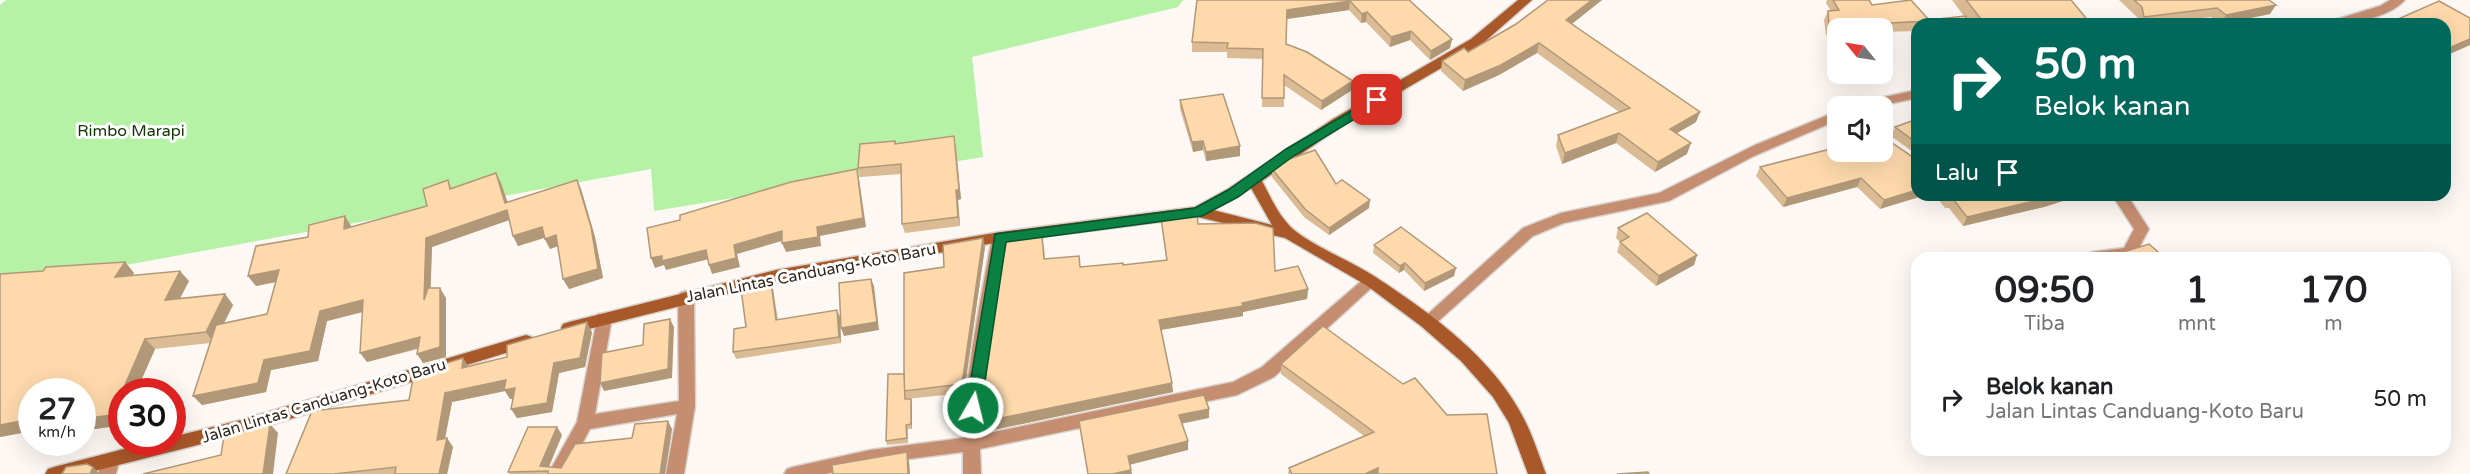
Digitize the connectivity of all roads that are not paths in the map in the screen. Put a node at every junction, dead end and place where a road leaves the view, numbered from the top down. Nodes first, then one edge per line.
1 (1526, 0) edge
2 (2399, 0) edge
3 (2355, 18) edge
4 (1911, 95) edge
5 (1893, 99) edge
6 (1827, 120) edge
7 (1254, 180) junction
8 (2123, 201) edge
9 (1198, 212) junction
10 (1289, 234) junction
11 (1000, 237) junction
12 (2130, 252) edge
13 (1371, 281) junction
14 (686, 297) junction
15 (604, 318) junction
16 (1427, 322) junction
17 (687, 406) junction
18 (585, 423) junction
19 (970, 444) junction
20 (108, 468) edge
21 (54, 474) edge
22 (557, 474) edge
23 (675, 474) edge
24 (793, 474) edge
25 (972, 474) edge
26 (1537, 474) edge

1 - 7 main road, Jalan Lintas Canduang-Koto Baru
2 - 3 street
4 - 5 street
6 - 16 street
7 - 9 main road, Jalan Lintas Canduang-Koto Baru
7 - 10 main road
8 - 12 street
9 - 10 main road
9 - 11 main road, Jalan Lintas Canduang-Koto Baru
10 - 13 main road
11 - 14 main road, Jalan Lintas Canduang-Koto Baru
11 - 19 street
13 - 16 main road
13 - 19 street
14 - 15 main road, Jalan Lintas Canduang-Koto Baru
14 - 17 street
15 - 18 street
15 - 20 main road, Jalan Lintas Canduang-Koto Baru
16 - 26 main road
17 - 18 street
17 - 23 street
18 - 22 street
19 - 24 street
19 - 25 street
20 - 21 main road, Jalan Lintas Canduang-Koto Baru

